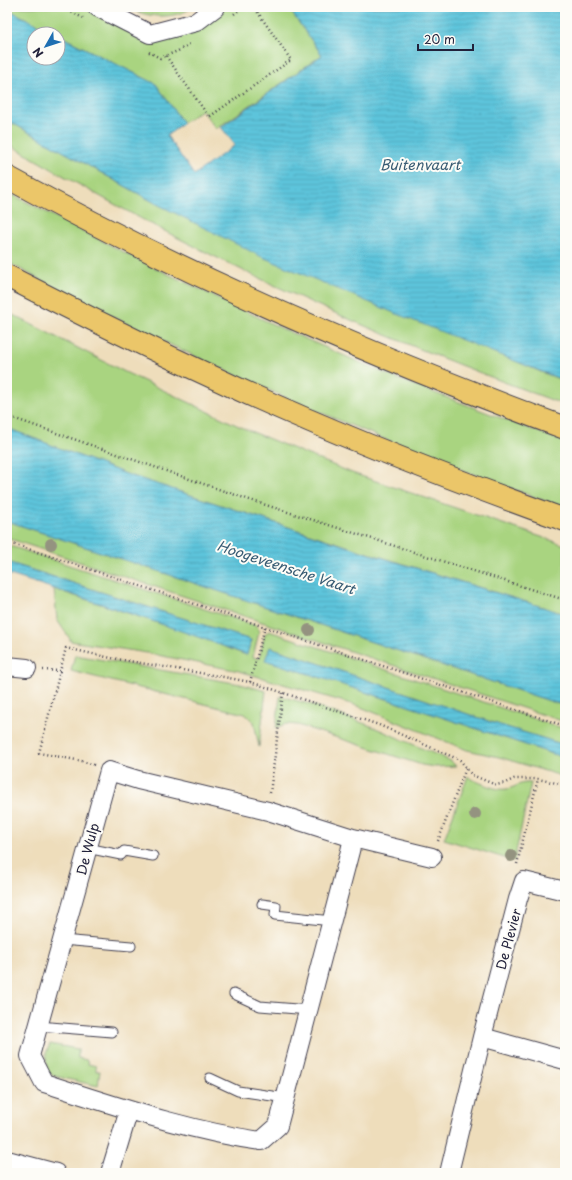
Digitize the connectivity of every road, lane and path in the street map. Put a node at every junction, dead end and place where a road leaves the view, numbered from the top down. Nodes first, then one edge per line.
1 (97, 7) edge
2 (216, 7) edge
3 (254, 7) edge
4 (166, 56) dead end
5 (7, 177) edge
6 (7, 276) edge
7 (7, 416) edge
8 (565, 428) edge
9 (565, 520) edge
10 (7, 542) edge
11 (565, 600) edge
12 (265, 627) junction
13 (7, 666) edge
14 (27, 668) dead end
15 (250, 682) junction
16 (283, 693) junction
17 (565, 726) edge
18 (466, 768) junction
19 (109, 771) junction
20 (538, 779) junction
21 (565, 785) edge
22 (268, 811) junction
23 (352, 838) junction
24 (87, 848) junction
25 (153, 856) dead end
26 (432, 857) joint
27 (524, 881) junction
28 (565, 891) edge
29 (262, 904) dead end
30 (332, 921) junction
31 (62, 940) junction
32 (131, 946) dead end
33 (234, 994) dead end
34 (309, 1010) junction
35 (38, 1026) junction
36 (112, 1032) dead end
37 (482, 1037) junction
38 (565, 1060) edge
39 (210, 1078) dead end
40 (286, 1098) junction
41 (129, 1110) junction
42 (7, 1160) edge
43 (56, 1173) edge
44 (110, 1173) edge
45 (449, 1173) edge

1 - 2 street
3 - 4 path
5 - 8 highway
6 - 9 highway
7 - 11 path
10 - 12 path
12 - 15 path
12 - 17 path
13 - 14 street
15 - 16 path
15 - 19 path
16 - 18 path
16 - 22 path
18 - 20 path
18 - 26 path
19 - 22 street
19 - 24 street, De Wulp
20 - 21 path
20 - 27 path
22 - 23 street
23 - 26 street
23 - 30 street, De Wulp
24 - 25 lane
24 - 31 street, De Wulp
27 - 28 street
27 - 37 street, De Plevier
29 - 30 lane
30 - 34 street, De Wulp
31 - 32 lane
31 - 35 street, De Wulp
33 - 34 lane
34 - 40 street, De Wulp
35 - 36 lane
35 - 41 street, De Wulp
37 - 38 street
37 - 45 street, De Plevier
39 - 40 lane
40 - 41 street, De Wulp
41 - 44 street
42 - 43 street

